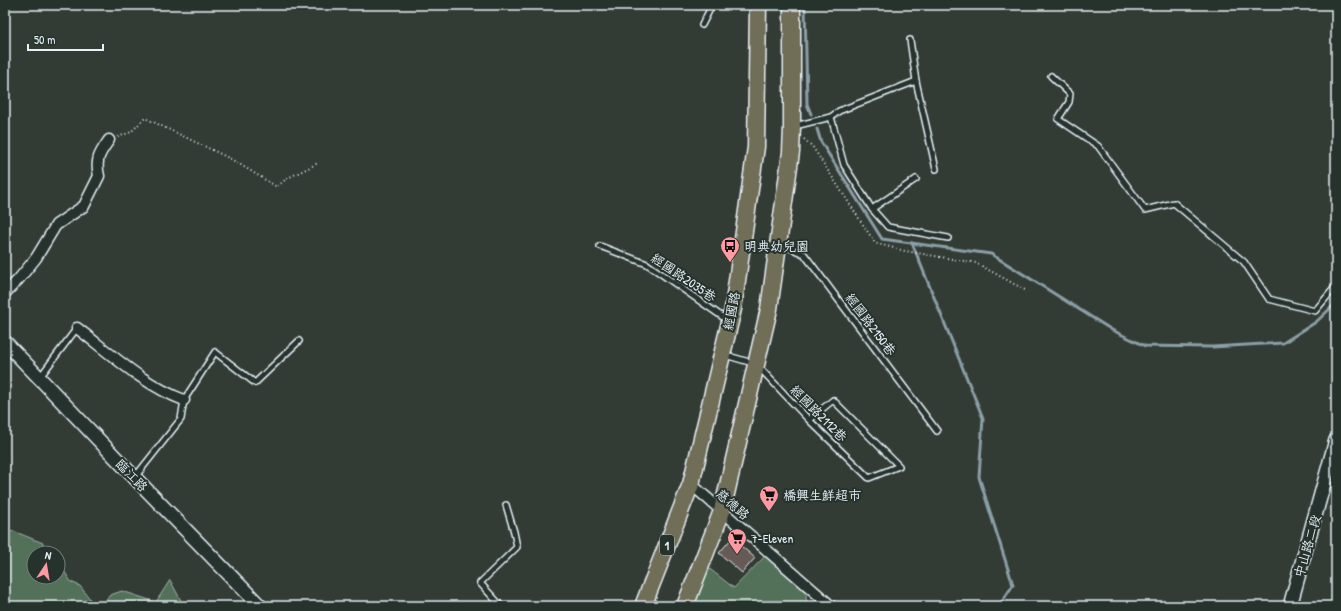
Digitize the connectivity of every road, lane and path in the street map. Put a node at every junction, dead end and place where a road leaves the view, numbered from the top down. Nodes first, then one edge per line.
1 (712, 5) edge
2 (758, 5) edge
3 (792, 5) edge
4 (702, 25) dead end
5 (910, 40) dead end
6 (1051, 76) dead end
7 (916, 81) junction
8 (831, 117) junction
9 (792, 127) junction
10 (109, 140) joint
11 (318, 163) dead end
12 (936, 170) dead end
13 (916, 179) dead end
14 (872, 209) junction
15 (948, 238) dead end
16 (778, 243) junction
17 (600, 246) dead end
18 (1336, 286) edge
19 (5, 293) edge
20 (730, 322) junction
21 (77, 328) joint
22 (299, 341) dead end
23 (5, 342) edge
24 (722, 354) junction
25 (756, 364) junction
26 (39, 378) junction
27 (184, 400) junction
28 (809, 420) junction
29 (936, 431) dead end
30 (1336, 440) edge
31 (135, 478) junction
32 (691, 484) junction
33 (506, 505) dead end
34 (722, 511) junction
35 (260, 606) edge
36 (501, 606) edge
37 (643, 606) edge
38 (685, 606) edge
39 (831, 606) edge
40 (1290, 606) edge

1 - 4 lane
2 - 20 main road, 經國路 / 1
3 - 9 main road
5 - 7 lane
6 - 18 lane
7 - 8 lane
7 - 12 lane
8 - 9 lane
8 - 14 lane
9 - 16 main road
10 - 11 path
10 - 19 street
13 - 14 lane
14 - 15 lane
16 - 25 main road
16 - 29 lane, 經國路2150巷
17 - 20 lane, 經國路2035巷
20 - 24 main road, 經國路 / 1
21 - 26 lane
21 - 27 street
22 - 27 lane
23 - 26 street, 臨江路
24 - 25 lane
24 - 32 main road, 經國路 / 1
25 - 28 lane, 經國路2112巷
25 - 34 main road
26 - 31 street, 臨江路
27 - 31 lane
28 - 28 lane, 經國路2112巷
30 - 40 street, 中山路二段
31 - 35 street, 臨江路
32 - 34 street, 慈德路
32 - 37 main road, 經國路 / 1
33 - 36 lane
34 - 38 main road
34 - 39 street, 慈德路

